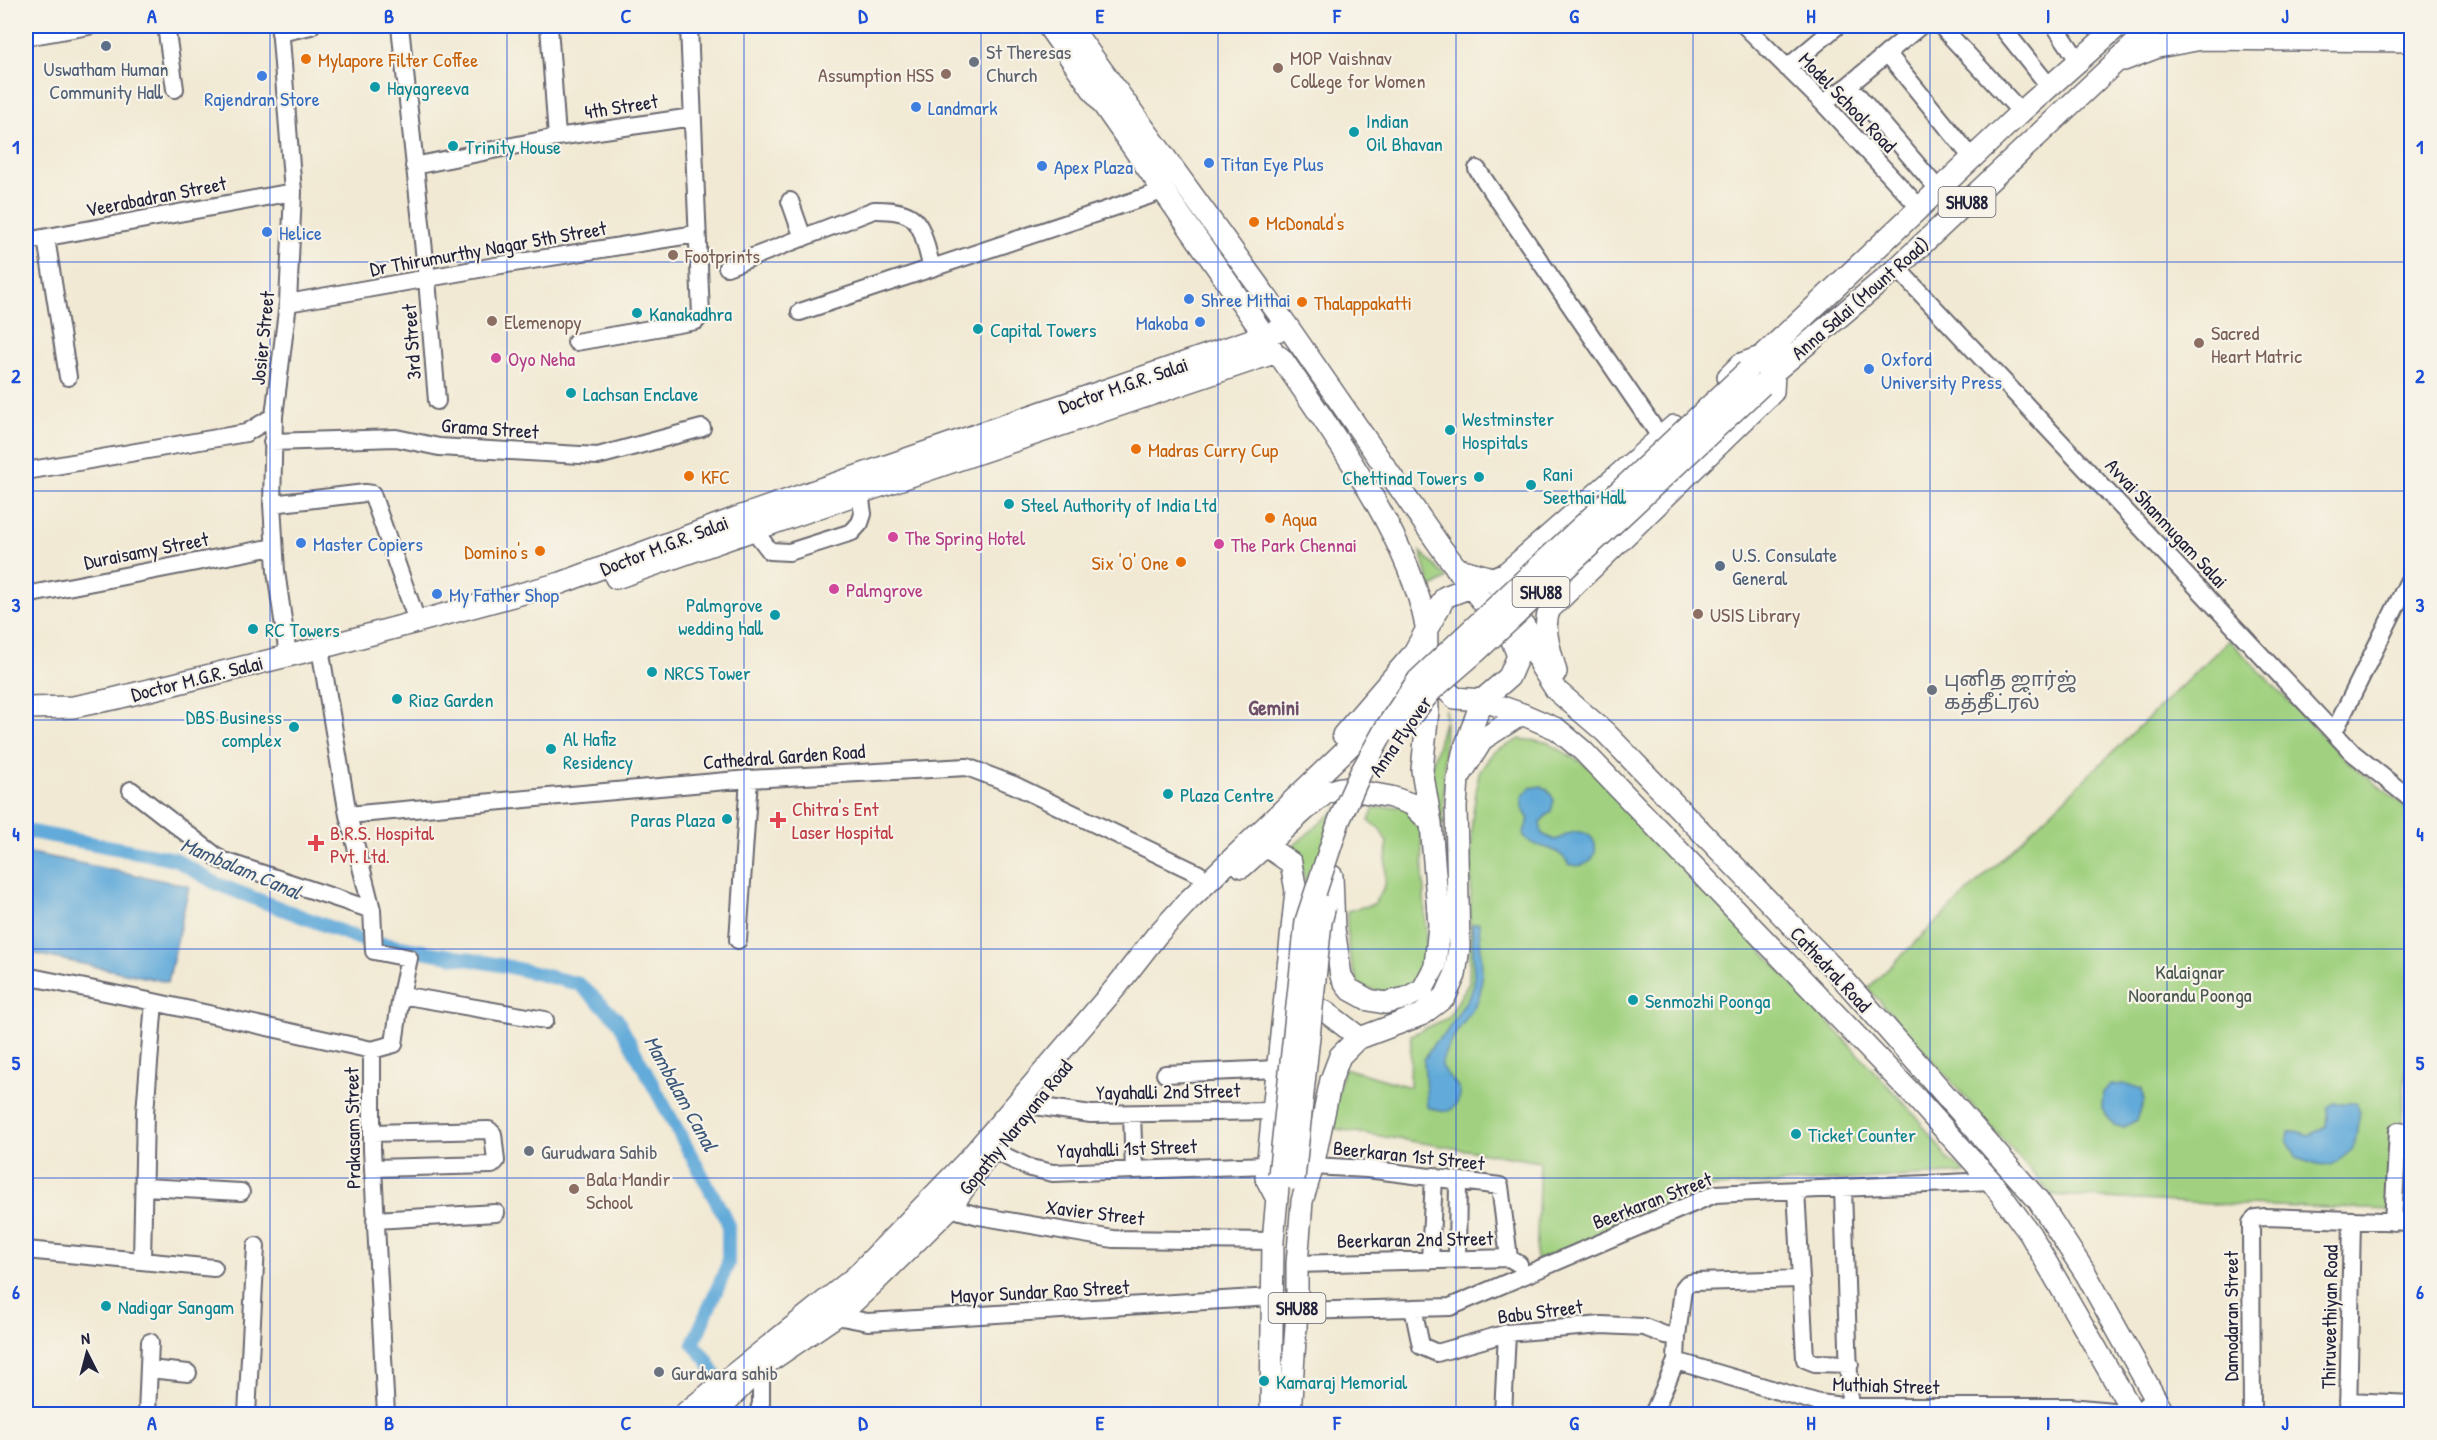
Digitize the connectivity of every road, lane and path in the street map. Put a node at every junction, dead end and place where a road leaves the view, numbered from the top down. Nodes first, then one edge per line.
1 (89, 26) edge
2 (166, 26) edge
3 (311, 26) edge
4 (400, 26) edge
5 (549, 26) edge
6 (689, 26) edge
7 (1048, 26) edge
8 (1070, 26) edge
9 (1745, 26) edge
10 (1838, 26) edge
11 (1920, 26) edge
12 (1941, 26) edge
13 (2001, 26) edge
14 (2055, 26) edge
15 (2118, 26) edge
16 (2154, 26) edge
17 (280, 29) edge
18 (33, 32) edge
19 (2311, 33) edge
20 (2412, 41) edge
21 (1887, 53) junction
22 (2079, 60) junction
23 (2115, 63) junction
24 (1097, 64) junction
25 (1787, 68) junction
26 (1089, 85) junction
27 (1849, 85) junction
28 (2049, 86) junction
29 (175, 89) dead end
30 (1823, 103) junction
31 (2021, 112) junction
32 (692, 117) junction
33 (557, 137) junction
34 (1973, 159) junction
35 (414, 166) junction
36 (1477, 170) dead end
37 (1938, 189) junction
38 (1163, 191) junction
39 (293, 192) junction
40 (790, 201) dead end
41 (1920, 208) junction
42 (696, 234) junction
43 (46, 238) junction
44 (803, 238) junction
45 (26, 241) edge
46 (727, 267) dead end
47 (932, 268) junction
48 (1897, 268) junction
49 (428, 279) junction
50 (288, 303) junction
51 (800, 312) dead end
52 (1288, 327) junction
53 (576, 342) dead end
54 (1269, 345) junction
55 (1762, 371) junction
56 (68, 377) dead end
57 (437, 401) dead end
58 (274, 416) junction
59 (702, 428) dead end
60 (1661, 438) junction
61 (272, 442) junction
62 (26, 471) edge
63 (860, 492) junction
64 (272, 504) junction
65 (753, 529) junction
66 (274, 547) junction
67 (1456, 568) junction
68 (2412, 574) edge
69 (1499, 576) junction
70 (1470, 587) junction
71 (26, 595) edge
72 (1546, 618) junction
73 (417, 621) junction
74 (1426, 628) junction
75 (322, 654) junction
76 (288, 655) junction
77 (1422, 676) junction
78 (1482, 700) junction
79 (26, 708) edge
80 (1522, 714) junction
81 (26, 717) edge
82 (1601, 729) junction
83 (2334, 732) junction
84 (1458, 778) junction
85 (749, 779) junction
86 (131, 790) dead end
87 (2412, 800) edge
88 (348, 814) junction
89 (1431, 823) junction
90 (1266, 846) junction
91 (1199, 874) junction
92 (1332, 876) junction
93 (372, 910) junction
94 (738, 940) dead end
95 (26, 976) edge
96 (401, 995) junction
97 (1286, 996) junction
98 (154, 1002) junction
99 (546, 1020) dead end
100 (1360, 1038) junction
101 (1065, 1047) junction
102 (372, 1050) junction
103 (1276, 1069) junction
104 (1165, 1074) dead end
105 (1029, 1105) junction
106 (1272, 1111) junction
107 (1132, 1114) junction
108 (372, 1133) junction
109 (2412, 1133) edge
110 (992, 1150) junction
111 (1313, 1166) junction
112 (373, 1168) junction
113 (1134, 1170) junction
114 (1280, 1173) junction
115 (1434, 1176) junction
116 (1458, 1181) junction
117 (1991, 1181) junction
118 (144, 1187) junction
119 (1844, 1189) junction
120 (1796, 1190) junction
121 (241, 1192) dead end
122 (1302, 1201) junction
123 (950, 1208) junction
124 (496, 1214) dead end
125 (375, 1220) junction
126 (2352, 1221) junction
127 (2393, 1222) junction
128 (2412, 1222) edge
129 (1273, 1241) junction
130 (256, 1246) dead end
131 (26, 1250) edge
132 (1509, 1258) junction
133 (1457, 1259) junction
134 (142, 1260) junction
135 (1430, 1261) junction
136 (1297, 1264) junction
137 (214, 1268) dead end
138 (1530, 1272) junction
139 (1801, 1279) junction
140 (1271, 1297) junction
141 (1413, 1308) junction
142 (812, 1310) junction
143 (1297, 1311) junction
144 (836, 1316) junction
145 (1507, 1333) junction
146 (1677, 1336) junction
147 (150, 1342) dead end
148 (1676, 1361) junction
149 (1850, 1364) junction
150 (761, 1367) junction
151 (149, 1369) junction
152 (188, 1373) dead end
153 (738, 1380) junction
154 (2412, 1404) edge
155 (1850, 1407) junction
156 (2160, 1407) edge
157 (2348, 1408) edge
158 (1819, 1409) edge
159 (698, 1411) edge
160 (147, 1414) edge
161 (247, 1414) edge
162 (386, 1414) edge
163 (758, 1414) edge
164 (1271, 1414) edge
165 (1290, 1414) edge
166 (1503, 1414) edge
167 (1653, 1414) edge
168 (2134, 1414) edge
169 (2252, 1414) edge

1 - 18 street
2 - 29 street
3 - 17 street
4 - 35 street, 3rd Street
5 - 33 street
6 - 32 street
7 - 26 main road
8 - 24 main road
9 - 25 street, Model School Road
10 - 25 street
11 - 21 street
12 - 31 street
13 - 28 street
14 - 22 street
15 - 22 main road, Anna Salai (Mount Road) / SHU88
16 - 23 main road, Anna Salai (Mount Road) / SHU88
17 - 39 street, Josier Street
19 - 20 main road
19 - 23 main road
21 - 27 street
21 - 34 street
22 - 28 main road, Anna Salai (Mount Road) / SHU88
23 - 48 main road, Anna Salai (Mount Road) / SHU88
24 - 26 main road
24 - 52 main road
25 - 30 street, Model School Road
26 - 38 main road
27 - 30 street
27 - 37 street
28 - 31 main road, Anna Salai (Mount Road) / SHU88
30 - 41 street, Model School Road
31 - 34 main road, Anna Salai (Mount Road) / SHU88
32 - 33 street, 4th Street
32 - 42 street
33 - 35 street, 4th Street
34 - 37 main road, Anna Salai (Mount Road) / SHU88
35 - 49 street, 3rd Street
36 - 60 street
37 - 41 main road, Anna Salai (Mount Road) / SHU88
38 - 47 street
38 - 54 main road
39 - 43 street, Veerabadran Street
39 - 50 street, Josier Street
40 - 44 street
41 - 55 main road, Anna Salai (Mount Road) / SHU88
42 - 49 street, Dr Thirumurthy Nagar 5th Street
42 - 53 street
43 - 45 street, Veerabadran Street
43 - 56 street
44 - 46 street
44 - 47 street
47 - 51 street
48 - 55 main road, Anna Salai (Mount Road) / SHU88
48 - 83 street, Avvai Shanmugam Salai
49 - 50 street, Dr Thirumurthy Nagar 5th Street
49 - 57 street, 3rd Street
50 - 58 street, Josier Street
52 - 54 main road, Doctor M.G.R. Salai
52 - 67 main road
54 - 63 main road, Doctor M.G.R. Salai
54 - 73 main road, Doctor M.G.R. Salai
54 - 74 main road
55 - 60 main road
55 - 72 main road
55 - 77 main road, Anna Flyover / SHU88, bridge
55 - 92 main road, Anna Flyover / SHU88, bridge
58 - 61 street, Josier Street
58 - 62 street
59 - 61 street, Grama Street
60 - 69 main road
61 - 64 street, Josier Street
63 - 65 main road, Doctor M.G.R. Salai
63 - 65 street
64 - 66 street, Josier Street
64 - 73 street
65 - 75 main road, Doctor M.G.R. Salai
66 - 71 street, Duraisamy Street
66 - 76 street, Josier Street
67 - 69 main road
67 - 70 main road
68 - 83 street
69 - 70 main road
69 - 72 main road
69 - 82 main road, Cathedral Road
70 - 74 main road
70 - 78 main road
72 - 82 main road
73 - 75 main road, Doctor M.G.R. Salai
74 - 77 main road
74 - 91 main road
75 - 76 main road, Doctor M.G.R. Salai
75 - 81 main road, Doctor M.G.R. Salai
75 - 88 street
76 - 79 main road, Doctor M.G.R. Salai
77 - 78 main road, Cathedral Road
77 - 89 main road
77 - 101 main road, Anna Flyover, bridge
77 - 114 main road, Anna Flyover / SHU88, bridge
78 - 80 main road, Cathedral Road
78 - 84 main road
80 - 84 main road
80 - 117 main road, Cathedral Road
82 - 156 main road, Cathedral Road
83 - 87 street, Avvai Shanmugam Salai
84 - 100 main road
85 - 88 street, Cathedral Garden Road
85 - 91 street, Cathedral Garden Road
85 - 94 street
86 - 93 street
88 - 93 street
89 - 90 main road, Gopathy Narayana Road
89 - 92 main road
90 - 97 main road
90 - 105 main road, Gopathy Narayana Road
91 - 101 main road
92 - 114 main road, Anna Flyover / SHU88, bridge
93 - 96 street
95 - 98 street, Prakasam Street
96 - 99 street
96 - 102 street
97 - 100 main road
97 - 103 main road
98 - 102 street, Prakasam Street
98 - 118 street
100 - 111 main road
101 - 142 main road, Anna Flyover
102 - 108 street, Prakasam Street
103 - 104 street
103 - 106 main road
105 - 107 street, Yayahalli 2nd Street
105 - 110 main road, Gopathy Narayana Road
106 - 107 street, Yayahalli 2nd Street
106 - 114 main road
107 - 113 street
108 - 112 street, Prakasam Street
108 - 112 street
109 - 127 street
110 - 113 street, Yayahalli 1st Street
110 - 123 main road, Gopathy Narayana Road
111 - 115 street, Beerkaran 1st Street
111 - 122 main road
112 - 125 street, Prakasam Street
113 - 114 street, Yayahalli 1st Street
114 - 122 main road, Anna Flyover / SHU88
114 - 129 main road, Anna Flyover / SHU88
115 - 116 street, Beerkaran 1st Street
115 - 135 street
116 - 132 street, Beerkaran 1st Street
116 - 133 street
117 - 119 street, Beerkaran Street
117 - 168 main road, Cathedral Road
118 - 121 street
118 - 134 street
119 - 120 street, Beerkaran Street
119 - 149 street
120 - 138 street, Beerkaran Street
120 - 139 street
122 - 136 main road, SHU88
123 - 129 street, Xavier Street
123 - 144 main road, Gopathy Narayana Road
124 - 125 street
125 - 162 street, Prakasam Street
126 - 127 street
126 - 157 street, Thiruveethiyan Road
126 - 169 street, Damodaran Street
127 - 128 street
129 - 140 main road, SHU88
130 - 161 street
131 - 134 street
132 - 133 street, Beerkaran 2nd Street
132 - 138 street, Beerkaran 2nd Street
133 - 135 street, Beerkaran 2nd Street
134 - 137 street
135 - 136 street, Beerkaran 2nd Street
136 - 143 main road, SHU88
138 - 141 street, Beerkaran Street
139 - 146 street
139 - 149 street
140 - 144 street, Mayor Sundar Rao Street
140 - 164 main road, SHU88
141 - 143 street
141 - 145 street, Babu Street
142 - 144 street, Mayor Sundar Rao Street
142 - 153 main road, Anna Flyover
143 - 165 main road, SHU88
144 - 150 main road, Gopathy Narayana Road
145 - 146 street, Babu Street
145 - 166 street
146 - 148 street
147 - 151 street
148 - 158 street, Muthiah Street
148 - 167 street
149 - 155 street
150 - 153 main road, Gopathy Narayana Road
150 - 163 street
151 - 152 street
151 - 160 street
153 - 159 main road
154 - 157 street
155 - 158 street, Muthiah Street
155 - 168 street, Muthiah Street
156 - 168 street

